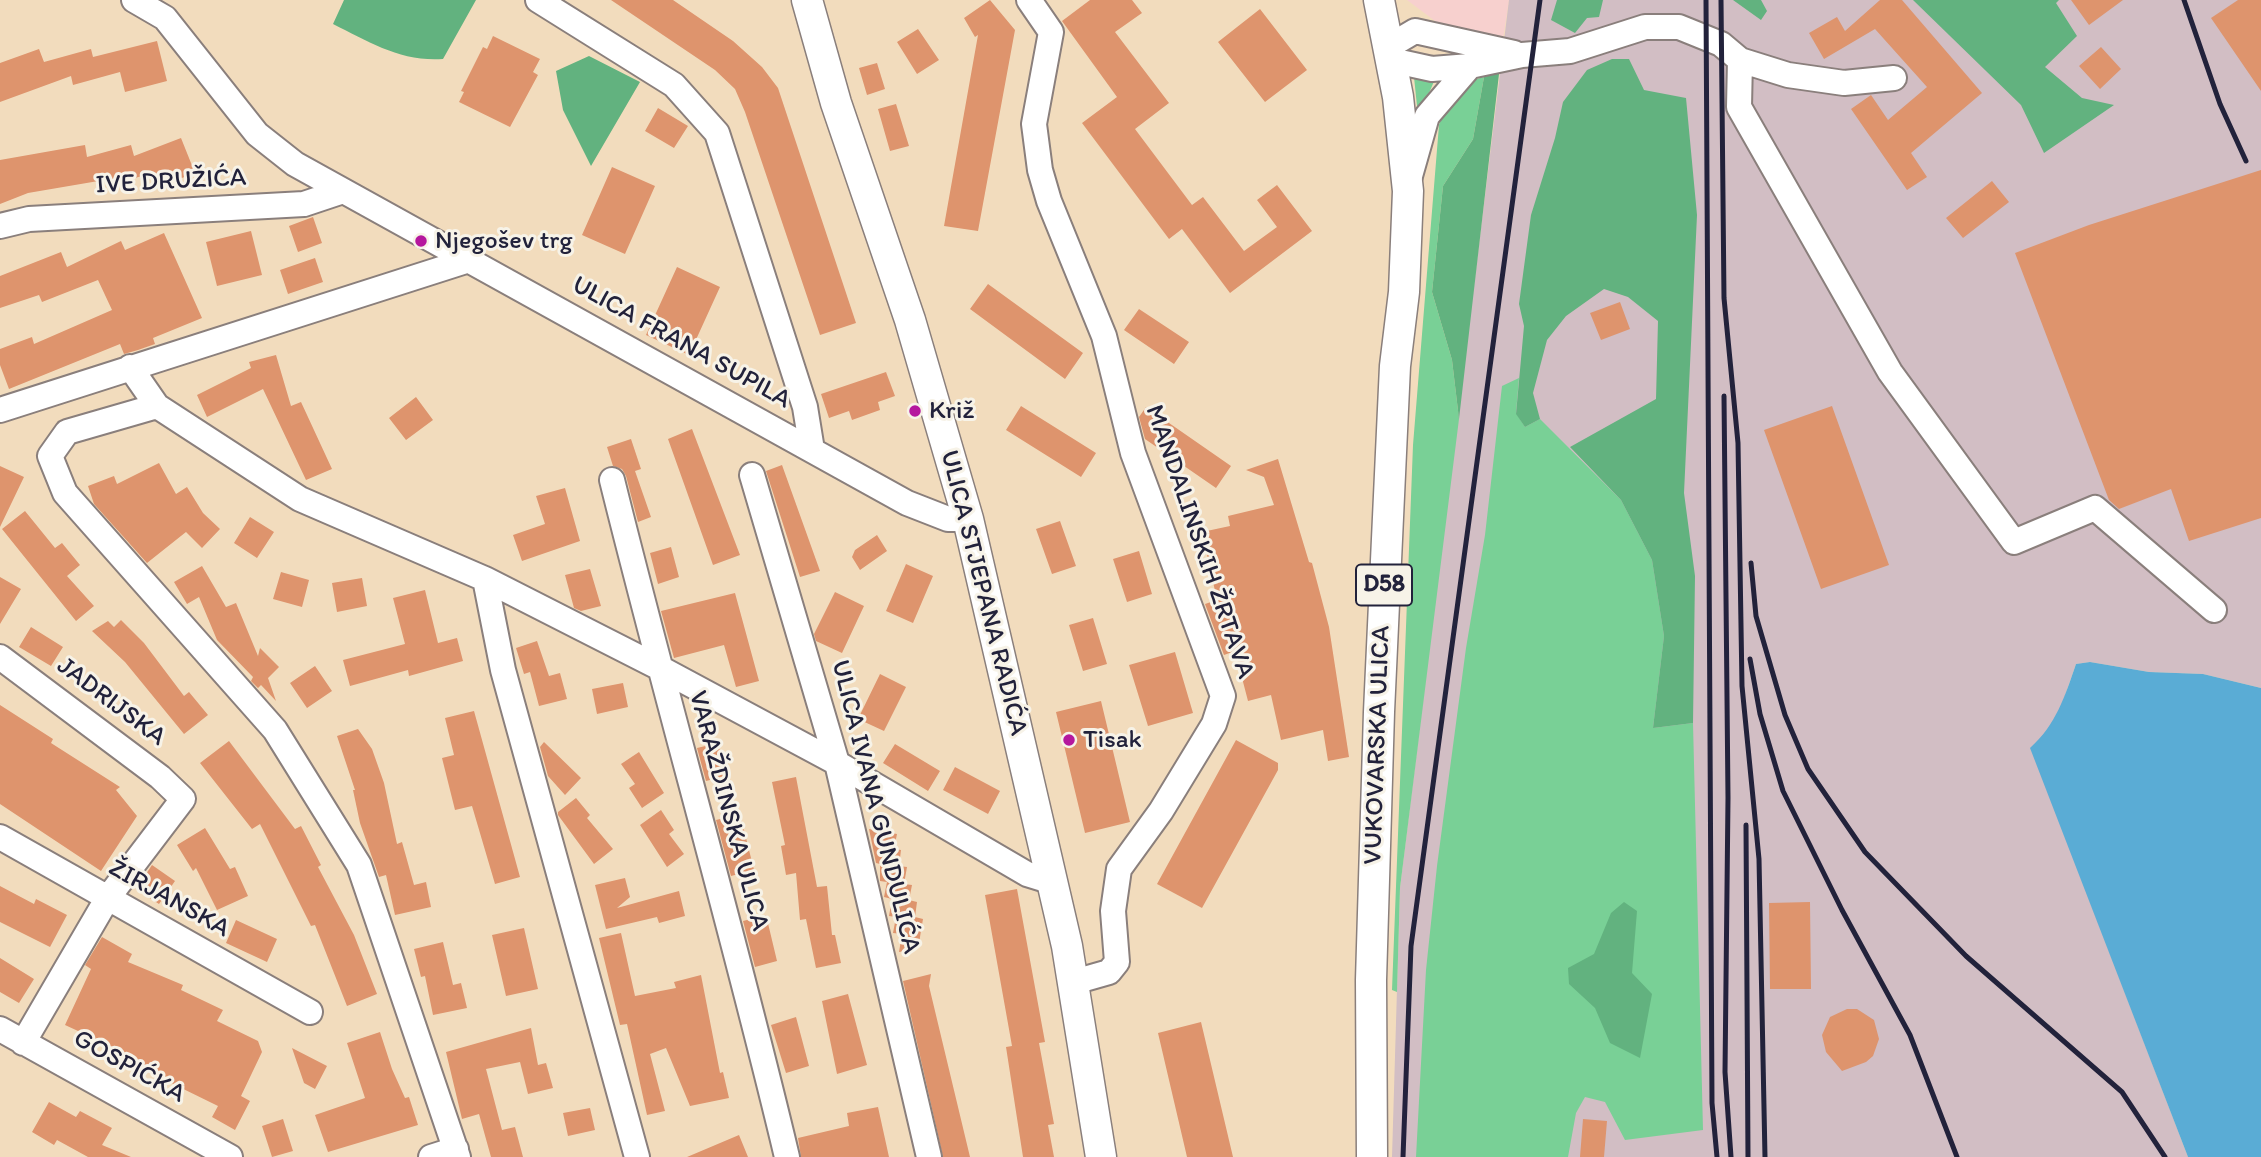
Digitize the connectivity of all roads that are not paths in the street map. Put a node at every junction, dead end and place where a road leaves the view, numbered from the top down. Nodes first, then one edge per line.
1 (134, 0) edge
2 (538, 0) edge
3 (807, 0) edge
4 (1029, 0) edge
5 (1378, 0) edge
6 (1390, 54) junction
7 (1522, 55) junction
8 (1740, 60) junction
9 (1470, 66) junction
10 (1894, 78) dead end
11 (343, 191) junction
12 (1408, 191) junction
13 (0, 226) edge
14 (469, 260) junction
15 (130, 367) junction
16 (157, 406) junction
17 (0, 410) edge
18 (812, 450) junction
19 (752, 475) dead end
20 (612, 480) dead end
21 (968, 519) junction
22 (485, 579) junction
23 (2214, 610) dead end
24 (0, 657) edge
25 (658, 667) junction
26 (837, 763) junction
27 (0, 837) edge
28 (1053, 882) junction
29 (107, 899) junction
30 (1074, 982) junction
31 (310, 1012) dead end
32 (0, 1029) edge
33 (23, 1043) junction
34 (457, 1153) edge
35 (230, 1157) edge
36 (431, 1157) edge
37 (637, 1157) edge
38 (787, 1157) edge
39 (929, 1157) edge
40 (1101, 1157) edge
41 (1372, 1157) edge

1 - 11 street, ULICA FRANA SUPILA
2 - 18 street
3 - 21 main road, ULICA STJEPANA RADIĆA
4 - 30 street, MANDALINSKIH ŽRTAVA
5 - 6 main road, VUKOVARSKA ULICA / D58
6 - 7 street
6 - 9 street
6 - 12 main road, VUKOVARSKA ULICA / D58
7 - 8 street
7 - 9 street
8 - 10 street
8 - 23 street
9 - 12 street
11 - 13 street, IVE DRUŽIĆA
11 - 14 street, ULICA FRANA SUPILA
12 - 41 main road, VUKOVARSKA ULICA / D58
14 - 15 street
14 - 18 street, ULICA FRANA SUPILA
15 - 16 street
15 - 17 street
16 - 22 street
16 - 34 street
18 - 21 street, ULICA FRANA SUPILA
19 - 26 street, ULICA IVANA GUNDULIĆA
20 - 25 street, VARAŽDINSKA ULICA
21 - 28 main road, ULICA STJEPANA RADIĆA
22 - 25 street
22 - 37 street
24 - 29 street, JADRIJSKA
25 - 26 street
25 - 38 street, VARAŽDINSKA ULICA
26 - 28 street
26 - 39 street, ULICA IVANA GUNDULIĆA
27 - 29 street, ŽIRJANSKA
28 - 30 main road, ULICA STJEPANA RADIĆA
29 - 31 street, ŽIRJANSKA
29 - 33 street
30 - 40 main road, ULICA STJEPANA RADIĆA
32 - 33 street, GOSPIĆKA
33 - 35 street, GOSPIĆKA
34 - 36 street

